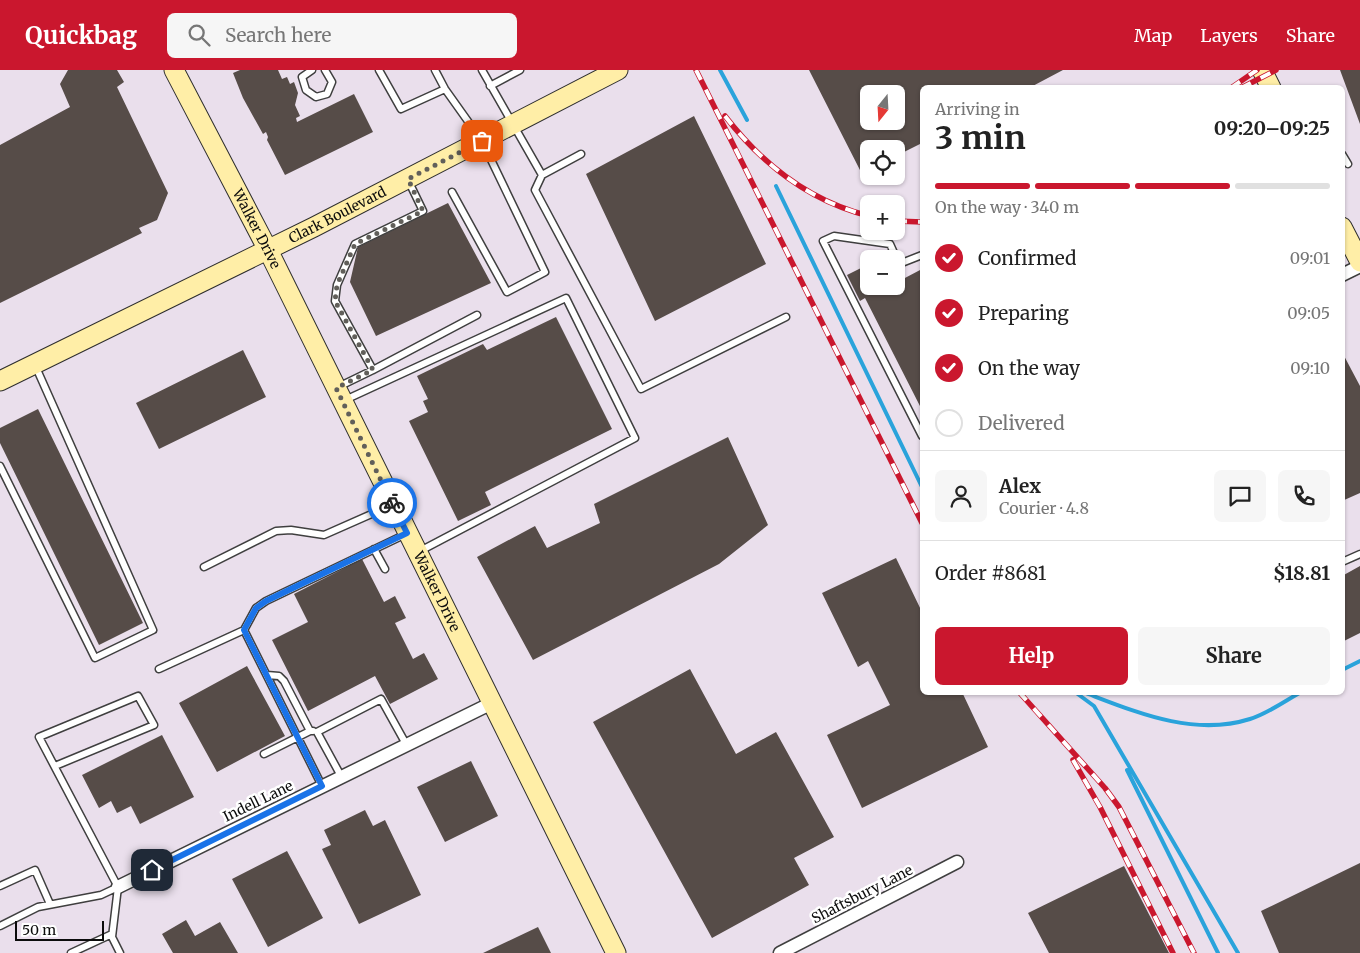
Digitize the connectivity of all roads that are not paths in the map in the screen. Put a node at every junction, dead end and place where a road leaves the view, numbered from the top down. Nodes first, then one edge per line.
1 (174, 70) edge
2 (312, 70) edge
3 (325, 70) edge
4 (379, 70) edge
5 (435, 70) edge
6 (482, 70) edge
7 (520, 70) edge
8 (618, 70) edge
9 (1262, 70) edge
10 (1270, 85) edge
11 (490, 86) junction
12 (445, 89) junction
13 (512, 124) junction
14 (482, 141) junction
15 (581, 154) dead end
16 (1345, 159) edge
17 (1348, 164) dead end
18 (542, 175) junction
19 (408, 179) junction
20 (452, 192) dead end
21 (1345, 233) edge
22 (268, 250) junction
23 (920, 256) edge
24 (1360, 264) edge
25 (1345, 273) edge
26 (477, 315) dead end
27 (786, 317) dead end
28 (35, 364) junction
29 (373, 370) junction
30 (0, 381) edge
31 (339, 395) junction
32 (920, 432) edge
33 (0, 466) edge
34 (393, 505) junction
35 (407, 533) junction
36 (374, 549) junction
37 (417, 553) junction
38 (1360, 554) edge
39 (1345, 561) edge
40 (204, 567) dead end
41 (385, 570) dead end
42 (244, 630) junction
43 (159, 669) dead end
44 (267, 675) junction
45 (492, 703) junction
46 (313, 731) junction
47 (298, 736) junction
48 (406, 744) junction
49 (264, 754) dead end
50 (55, 766) junction
51 (341, 776) junction
52 (322, 786) junction
53 (957, 862) dead end
54 (0, 886) edge
55 (118, 887) junction
56 (50, 904) junction
57 (0, 926) edge
58 (112, 934) junction
59 (71, 953) edge
60 (120, 953) edge
61 (616, 953) edge
62 (780, 953) edge

1 - 22 street, Walker Drive
2 - 3 lane
4 - 12 lane
5 - 12 lane
6 - 11 lane
7 - 11 lane
8 - 13 street, Clark Boulevard
9 - 10 street
11 - 13 lane
12 - 14 lane
13 - 14 street, Clark Boulevard
13 - 18 lane
14 - 19 street, Clark Boulevard
14 - 20 lane
15 - 18 lane
16 - 17 lane
18 - 27 lane
19 - 22 street, Clark Boulevard
19 - 29 lane
21 - 24 street
22 - 28 street, Clark Boulevard
22 - 31 street, Walker Drive
23 - 32 lane
24 - 25 street
26 - 29 lane
28 - 30 street, Clark Boulevard
28 - 33 lane
29 - 31 lane
31 - 34 street, Walker Drive
31 - 37 lane
34 - 35 street, Walker Drive
34 - 40 lane
35 - 36 lane
35 - 37 street, Walker Drive
36 - 41 lane
36 - 42 lane
37 - 45 street, Walker Drive
38 - 39 lane
42 - 43 lane
42 - 44 lane
44 - 46 lane
44 - 47 lane
45 - 48 street, Indell Lane
45 - 61 street, Walker Drive
46 - 47 lane
46 - 48 lane
46 - 51 lane
47 - 49 lane
47 - 52 lane
48 - 51 street, Indell Lane
50 - 50 lane
50 - 55 lane
51 - 52 street, Indell Lane
52 - 55 street, Indell Lane
53 - 62 street, Shaftsbury Lane
54 - 56 lane
55 - 56 lane
55 - 58 lane
56 - 57 lane
58 - 59 lane
58 - 60 lane

